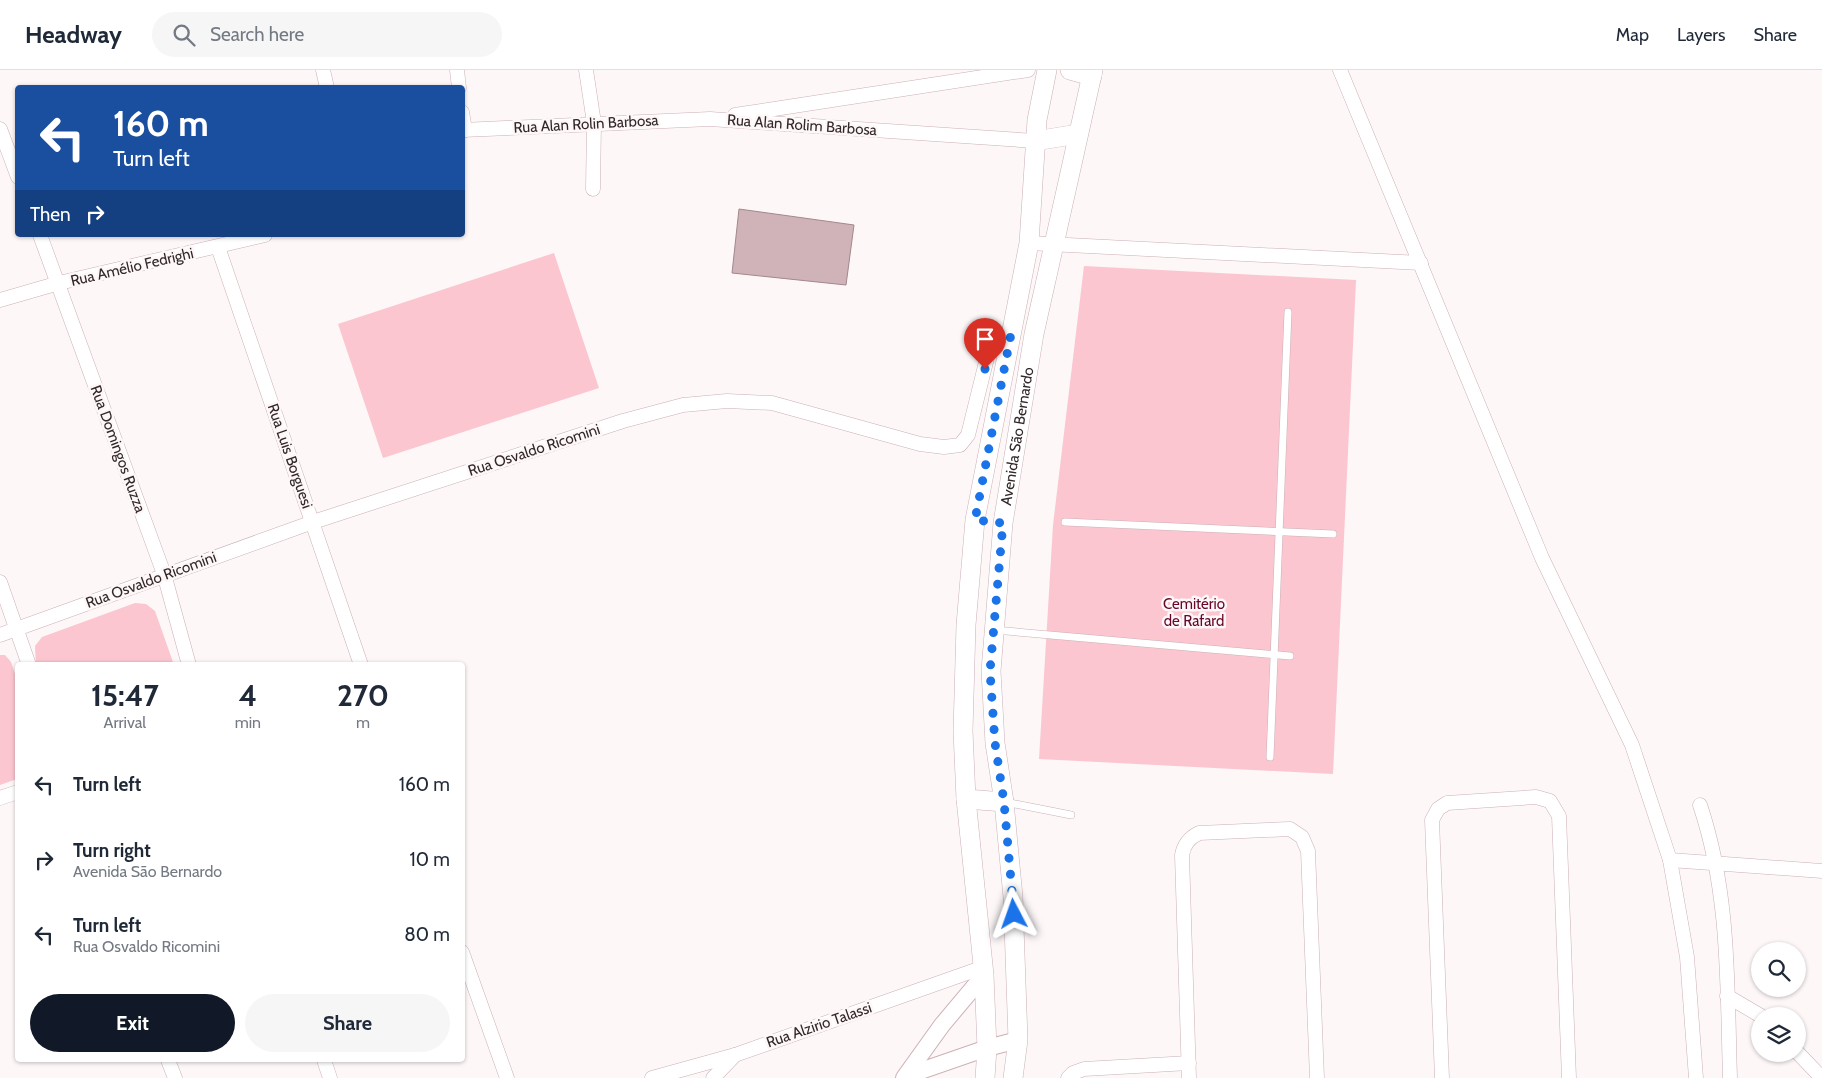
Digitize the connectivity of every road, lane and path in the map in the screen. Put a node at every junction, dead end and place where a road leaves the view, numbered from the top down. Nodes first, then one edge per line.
1 (323, 70) edge
2 (457, 70) edge
3 (586, 70) edge
4 (1028, 70) edge
5 (1047, 70) edge
6 (1070, 70) edge
7 (1340, 70) edge
8 (1092, 73) edge
9 (326, 85) edge
10 (459, 85) edge
11 (710, 119) junction
12 (594, 123) junction
13 (465, 130) edge
14 (1078, 134) junction
15 (5, 139) edge
16 (1035, 141) junction
17 (15, 168) edge
18 (593, 189) dead end
19 (41, 237) edge
20 (257, 237) edge
21 (1029, 243) junction
22 (1052, 244) junction
23 (218, 247) junction
24 (1421, 263) junction
25 (59, 283) junction
26 (0, 300) edge
27 (1288, 312) dead end
28 (1011, 334) junction
29 (975, 520) junction
30 (313, 522) junction
31 (1065, 522) dead end
32 (1003, 523) junction
33 (1279, 532) junction
34 (1334, 534) dead end
35 (164, 574) junction
36 (0, 582) edge
37 (17, 629) junction
38 (994, 630) junction
39 (0, 635) edge
40 (1274, 654) junction
41 (1290, 656) dead end
42 (28, 662) edge
43 (188, 662) edge
44 (360, 662) edge
45 (1270, 757) dead end
46 (15, 793) edge
47 (0, 798) edge
48 (966, 799) junction
49 (1004, 802) junction
50 (1700, 805) dead end
51 (1071, 815) dead end
52 (1670, 860) junction
53 (1716, 862) junction
54 (1822, 871) edge
55 (465, 960) edge
56 (984, 971) junction
57 (1727, 996) junction
58 (1751, 1010) edge
59 (1018, 1040) junction
60 (987, 1048) junction
61 (735, 1055) junction
62 (1806, 1061) edge
63 (169, 1062) edge
64 (325, 1062) edge
65 (1189, 1063) junction
66 (905, 1077) edge
67 (175, 1078) edge
68 (330, 1078) edge
69 (507, 1078) edge
70 (652, 1078) edge
71 (713, 1078) edge
72 (985, 1078) edge
73 (1013, 1078) edge
74 (1068, 1078) edge
75 (1189, 1078) edge
76 (1317, 1078) edge
77 (1442, 1078) edge
78 (1570, 1078) edge
79 (1696, 1078) edge
80 (1730, 1078) edge
81 (1822, 1078) edge

1 - 9 street
2 - 10 street
3 - 12 street
4 - 11 street, Rua Alan Rolim Barbosa
5 - 16 main road, Avenida São Bernardo
6 - 8 main road
7 - 24 street
8 - 14 main road, Avenida São Bernardo
11 - 12 street, Rua Alan Rolin Barbosa
11 - 16 street, Rua Alan Rolim Barbosa
12 - 13 street, Rua Alan Rolin Barbosa
12 - 18 street
14 - 16 main road
14 - 22 main road, Avenida São Bernardo
15 - 17 street
16 - 21 main road, Avenida São Bernardo
19 - 25 street, Rua Domingos Ruzza
20 - 23 street, Rua Amélio Fedrighi
21 - 22 street
21 - 28 main road, Avenida São Bernardo
22 - 24 street
22 - 32 main road, Avenida São Bernardo
23 - 25 street, Rua Amélio Fedrighi
23 - 30 street, Rua Luis Borguesi
24 - 52 street
25 - 26 street, Rua Amélio Fedrighi
25 - 35 street, Rua Domingos Ruzza
27 - 33 lane
28 - 29 main road, Avenida São Bernardo
28 - 30 street, Rua Osvaldo Ricomini
29 - 32 main road
29 - 48 main road, Avenida São Bernardo
30 - 35 street, Rua Osvaldo Ricomini
30 - 44 street, Rua Luis Borguesi
31 - 33 lane
32 - 38 main road, Avenida São Bernardo
33 - 34 lane
33 - 40 lane
35 - 37 street, Rua Osvaldo Ricomini
35 - 43 street, Rua Domingos Ruzza
36 - 37 street
37 - 39 street, Rua Osvaldo Ricomini
37 - 42 street
38 - 40 lane
38 - 49 main road, Avenida São Bernardo
40 - 41 lane
40 - 45 lane
46 - 47 street
48 - 49 main road
48 - 56 main road, Avenida São Bernardo
49 - 51 lane
49 - 59 main road, Avenida São Bernardo
50 - 53 street
52 - 53 street
52 - 79 street
53 - 54 street
53 - 57 street
55 - 69 street
56 - 60 main road, Avenida São Bernardo
56 - 61 street, Rua Alzirio Talassi
56 - 66 street
57 - 58 street
57 - 80 street
59 - 60 street
59 - 73 main road, Avenida São Bernardo
60 - 66 street
60 - 72 main road, Avenida São Bernardo
61 - 70 street, Rua Alzirio Talassi
61 - 71 street
62 - 81 street
63 - 67 street
64 - 68 street
65 - 74 street
65 - 75 street
65 - 76 street
77 - 78 street

